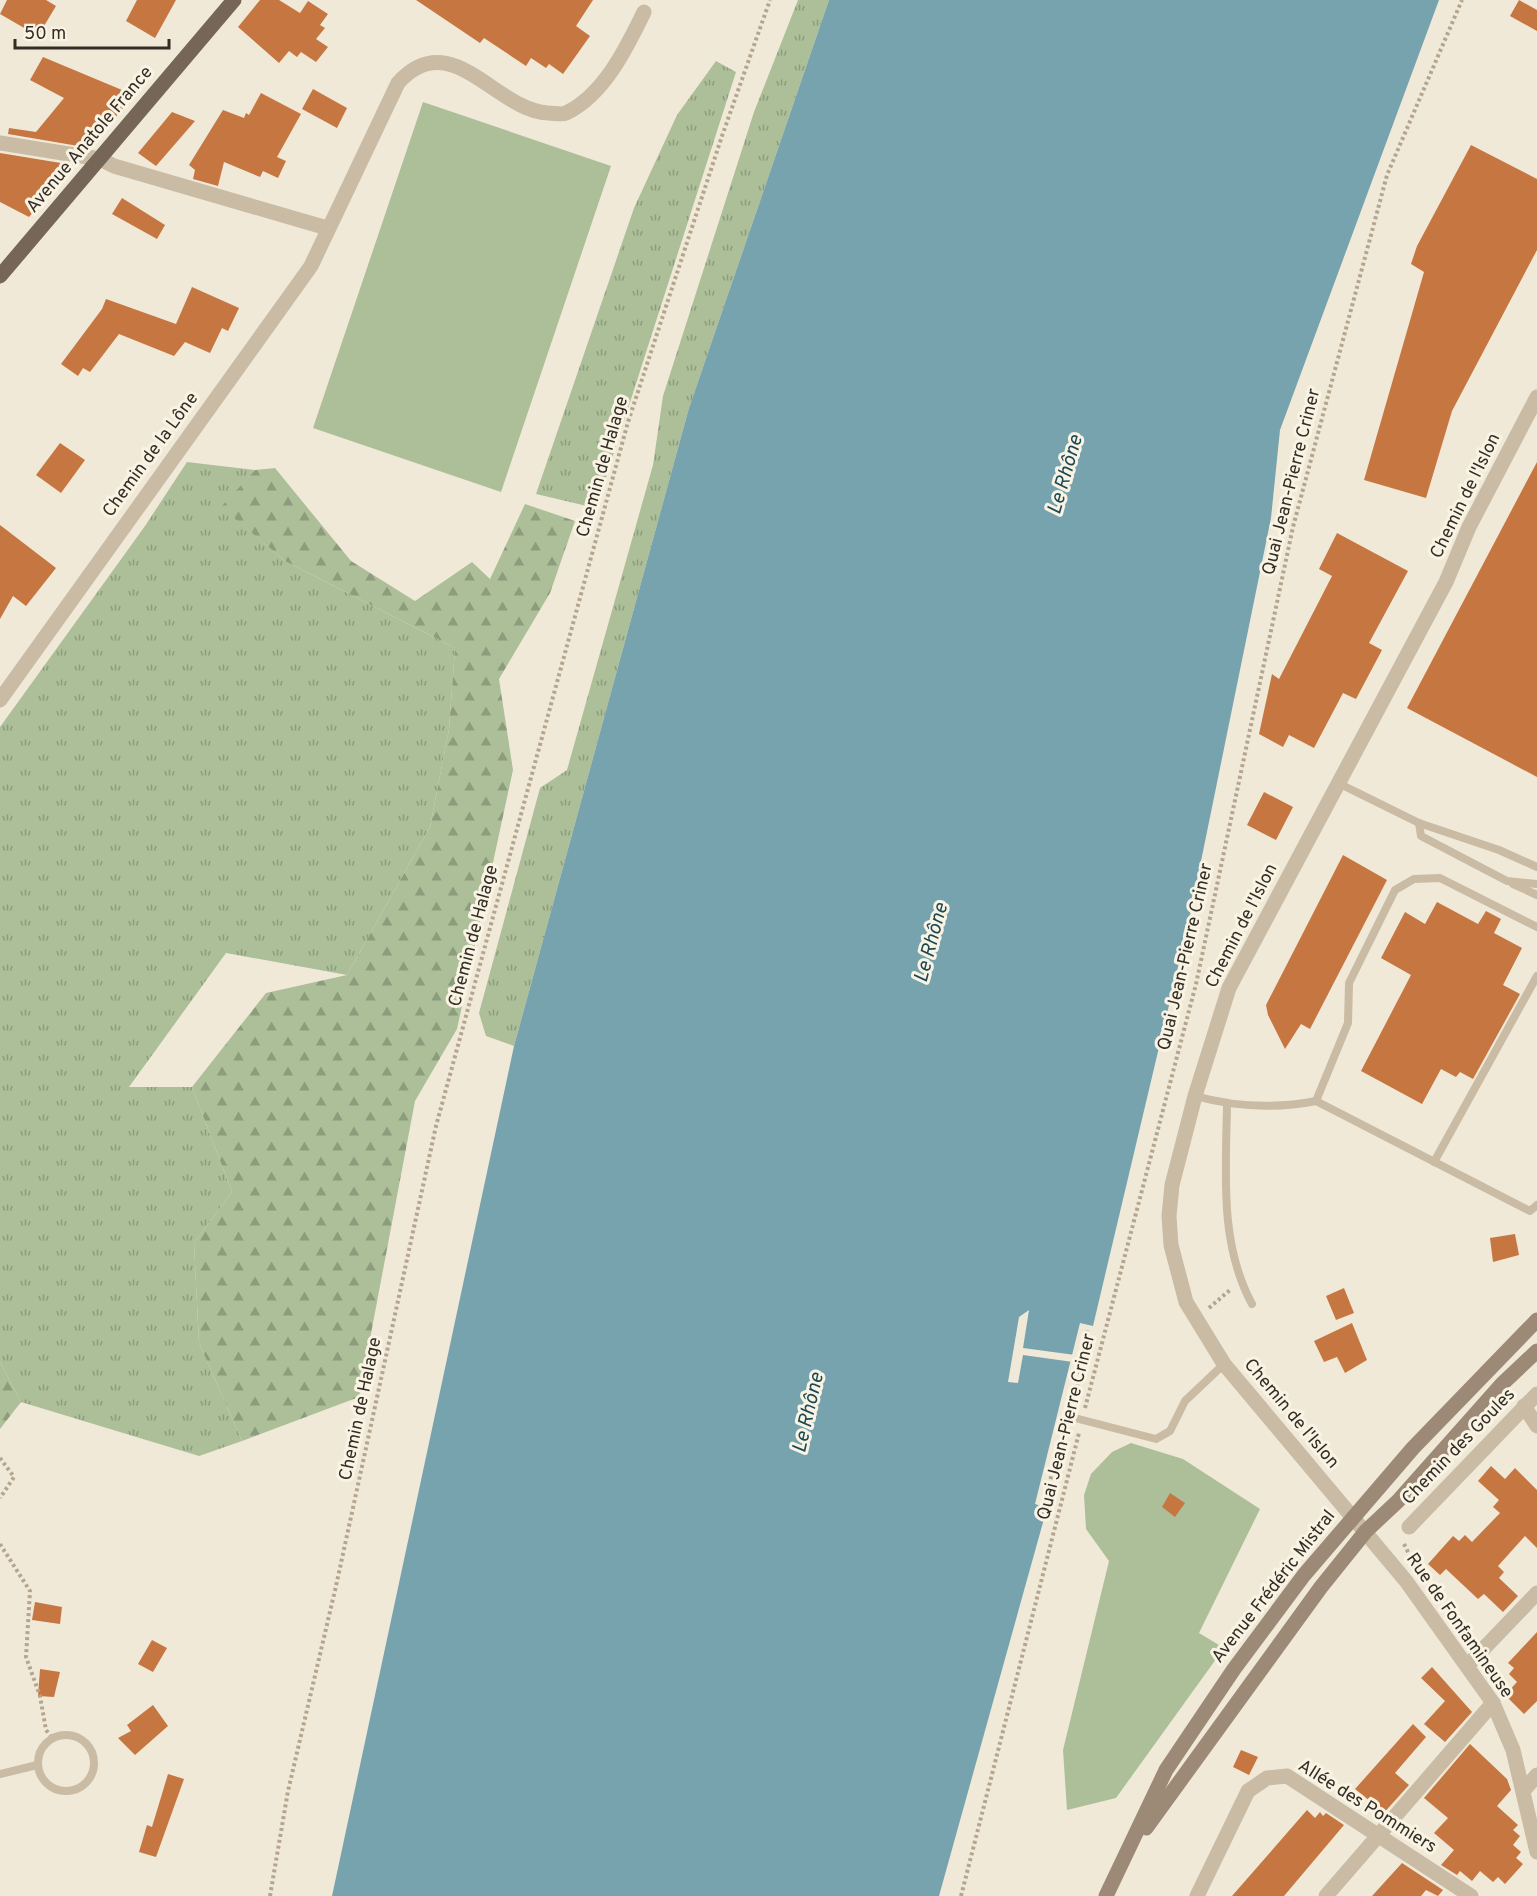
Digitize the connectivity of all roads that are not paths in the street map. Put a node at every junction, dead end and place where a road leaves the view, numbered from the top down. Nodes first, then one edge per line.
1 (234, 0) edge
2 (644, 12) dead end
3 (0, 143) edge
4 (99, 159) junction
5 (327, 228) junction
6 (0, 276) edge
7 (1537, 397) edge
8 (0, 700) edge
9 (1338, 783) junction
10 (1419, 824) junction
11 (1537, 867) edge
12 (1507, 881) junction
13 (1537, 884) edge
14 (1537, 895) edge
15 (1537, 927) edge
16 (1537, 976) edge
17 (1195, 1096) junction
18 (1316, 1101) junction
19 (1227, 1105) junction
20 (1434, 1162) junction
21 (1537, 1205) edge
22 (1252, 1304) dead end
23 (1537, 1320) edge
24 (1537, 1351) edge
25 (1224, 1364) junction
26 (1537, 1394) edge
27 (1524, 1406) junction
28 (1071, 1417) road end
29 (1537, 1426) edge
30 (1353, 1516) junction
31 (1409, 1527) dead end
32 (1366, 1532) junction
33 (1537, 1593) edge
34 (1467, 1666) junction
35 (1493, 1703) junction
36 (37, 1765) junction
37 (0, 1774) edge
38 (1537, 1775) edge
39 (1524, 1790) junction
40 (1379, 1836) junction
41 (1128, 1852) junction
42 (1537, 1852) edge
43 (1106, 1896) edge
44 (1197, 1896) edge
45 (1326, 1896) edge
46 (1470, 1896) edge

1 - 4 main road, Avenue Anatole France
2 - 5 street, Chemin de la Lône
3 - 4 street
4 - 5 street
4 - 6 main road, Avenue Anatole France
5 - 8 street, Chemin de la Lône
7 - 9 street, Chemin de l'Islon
9 - 10 lane
9 - 17 street, Chemin de l'Islon
10 - 11 lane
10 - 12 lane
12 - 13 lane
12 - 14 lane
15 - 18 lane
16 - 20 lane
17 - 19 lane
17 - 25 street, Chemin de l'Islon
18 - 19 lane
18 - 20 lane
19 - 22 lane
20 - 21 lane
23 - 30 main road, Avenue Frédéric Mistral
24 - 32 main road, Avenue Frédéric Mistral
25 - 28 lane
25 - 30 street, Chemin de l'Islon
26 - 27 street, Chemin des Goules
27 - 29 street
27 - 31 street, Chemin des Goules
30 - 32 street, Chemin de l'Islon
30 - 41 main road, Avenue Frédéric Mistral
32 - 34 street, Rue de Fonfamineuse
32 - 41 main road, Avenue Frédéric Mistral
33 - 34 street
34 - 35 street, Rue de Fonfamineuse
35 - 39 street, Rue de Fonfamineuse
35 - 40 street
36 - 36 lane
36 - 37 lane
38 - 39 street
39 - 42 street, Rue de Fonfamineuse
40 - 44 street, Allée des Pommiers
40 - 45 street
40 - 46 street, Allée des Pommiers
41 - 43 main road, Avenue Frédéric Mistral

